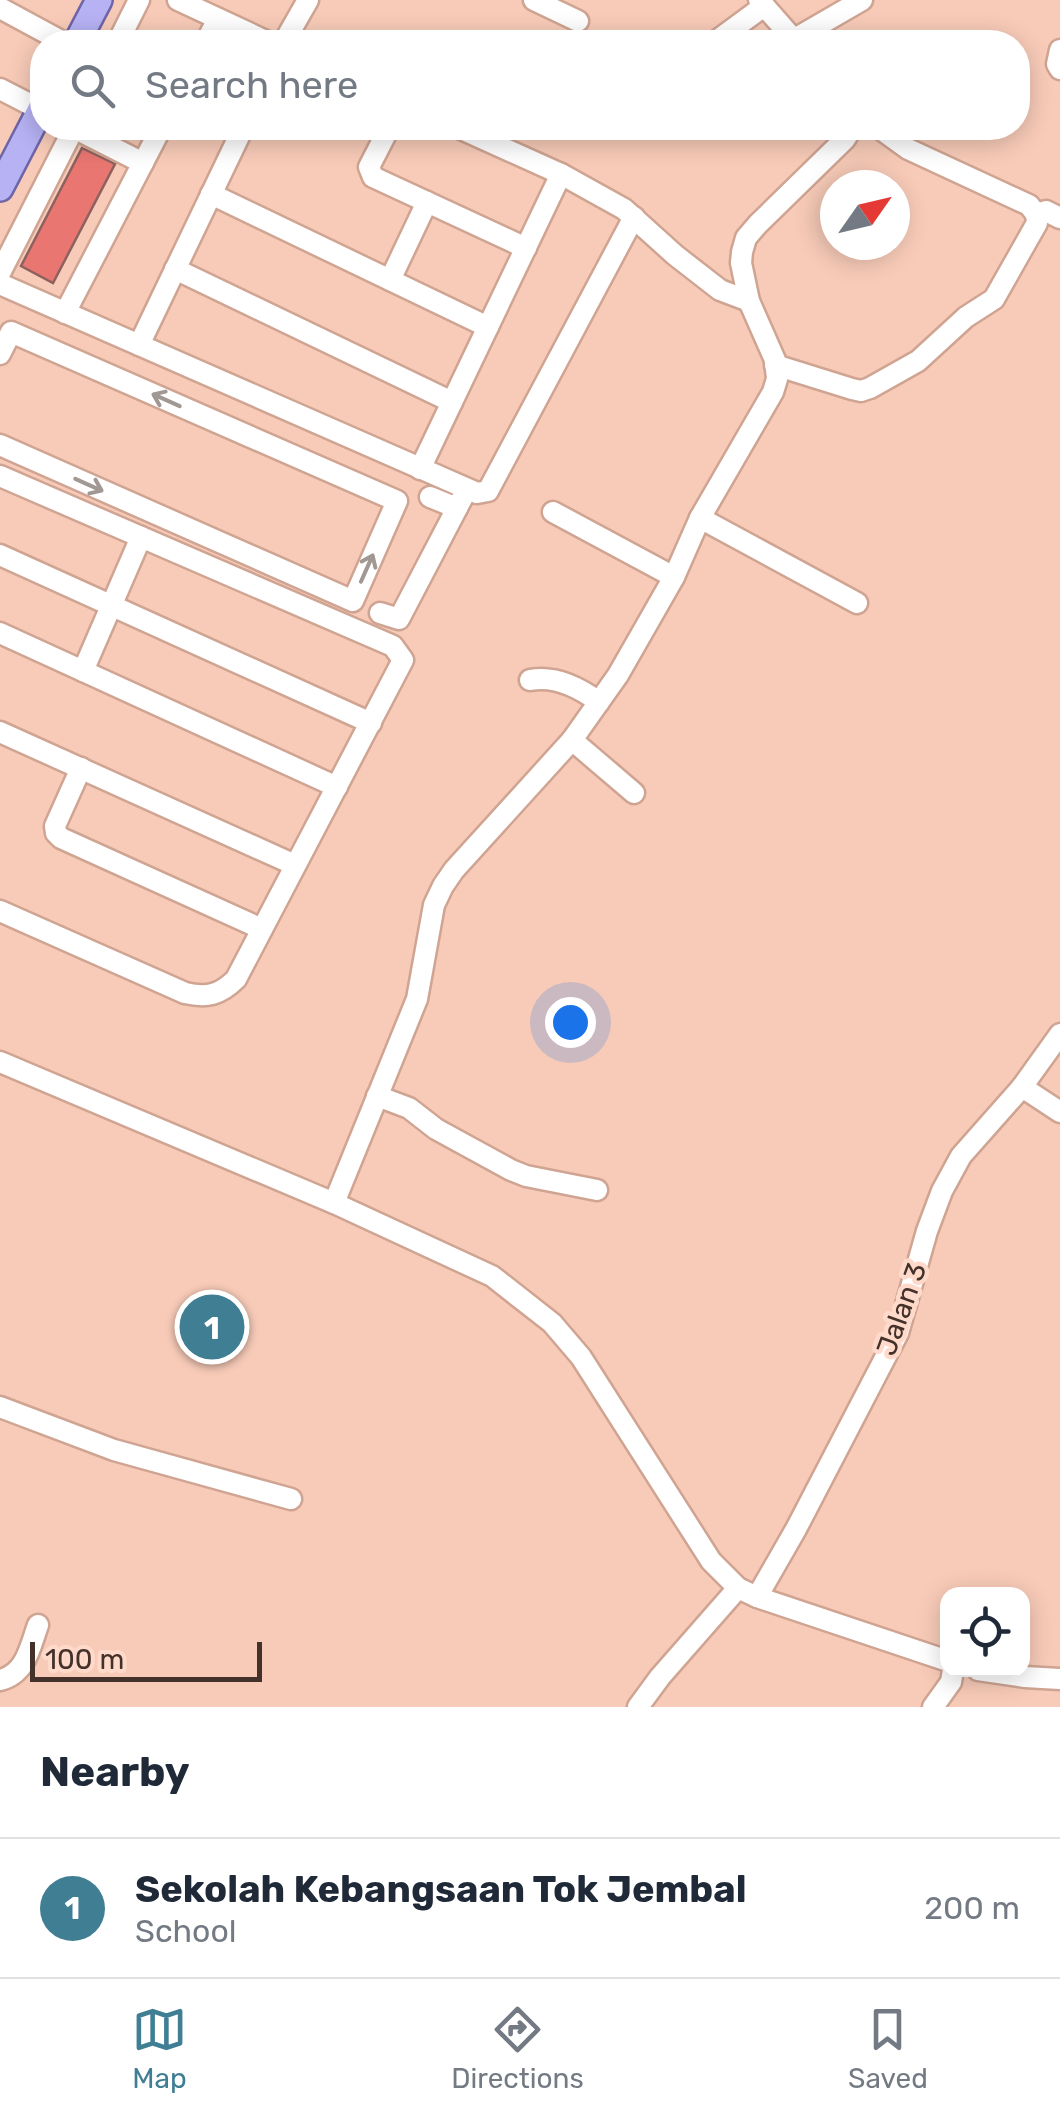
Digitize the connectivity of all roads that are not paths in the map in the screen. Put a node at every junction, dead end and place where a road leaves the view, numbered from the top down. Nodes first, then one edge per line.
1 (99, 0) edge
2 (139, 0) edge
3 (178, 0) edge
4 (308, 0) edge
5 (534, 0) edge
6 (862, 0) edge
7 (761, 3) edge
8 (0, 8) edge
9 (218, 19) junction
10 (578, 21) dead end
11 (41, 30) edge
12 (83, 30) edge
13 (124, 30) edge
14 (212, 30) edge
15 (242, 30) edge
16 (291, 30) edge
17 (728, 30) edge
18 (784, 30) edge
19 (812, 30) edge
20 (1060, 50) edge
21 (1060, 69) edge
22 (0, 89) edge
23 (30, 103) edge
24 (30, 131) edge
25 (68, 140) edge
26 (98, 140) edge
27 (155, 140) edge
28 (237, 140) edge
29 (383, 140) edge
30 (486, 140) edge
31 (842, 140) edge
32 (896, 140) edge
33 (143, 163) junction
34 (561, 174) junction
35 (0, 188) edge
36 (211, 194) junction
37 (427, 202) junction
38 (1036, 214) junction
39 (634, 217) junction
40 (1060, 218) edge
41 (526, 248) junction
42 (175, 269) junction
43 (390, 280) junction
44 (0, 282) edge
45 (749, 301) junction
46 (65, 313) junction
47 (488, 327) junction
48 (139, 345) junction
49 (0, 354) edge
50 (775, 365) junction
51 (452, 402) junction
52 (0, 445) edge
53 (416, 468) junction
54 (0, 476) edge
55 (430, 497) dead end
56 (462, 498) junction
57 (397, 501) junction
58 (553, 512) dead end
59 (700, 518) junction
60 (141, 537) junction
61 (0, 555) edge
62 (674, 577) junction
63 (857, 603) dead end
64 (111, 605) junction
65 (380, 612) dead end
66 (0, 634) edge
67 (83, 671) junction
68 (530, 680) dead end
69 (600, 702) junction
70 (371, 723) junction
71 (1, 736) edge
72 (572, 740) junction
73 (81, 768) junction
74 (337, 787) junction
75 (634, 793) dead end
76 (296, 865) junction
77 (0, 911) edge
78 (262, 929) junction
79 (1060, 1034) edge
80 (0, 1062) edge
81 (1022, 1086) junction
82 (376, 1096) junction
83 (1060, 1112) edge
84 (597, 1190) dead end
85 (334, 1203) junction
86 (0, 1406) edge
87 (290, 1499) dead end
88 (747, 1592) junction
89 (38, 1625) dead end
90 (940, 1658) edge
91 (952, 1677) edge
92 (1018, 1677) edge
93 (1060, 1679) edge
94 (0, 1680) edge
95 (638, 1707) edge
96 (934, 1707) edge

1 - 12 main road
2 - 13 street
3 - 9 street
4 - 16 street
5 - 10 street
6 - 19 street
7 - 17 street
7 - 18 street
8 - 11 street
9 - 14 street
9 - 15 street
20 - 21 street
22 - 23 street
24 - 35 main road
25 - 44 street
26 - 33 street
27 - 33 street
28 - 36 street
29 - 37 street
30 - 34 street
31 - 45 street
32 - 38 street
33 - 46 street
34 - 39 street
34 - 41 street
36 - 42 street
36 - 43 street
37 - 41 street
37 - 43 street
38 - 40 street
38 - 50 street
39 - 45 street
39 - 56 street
41 - 47 street
42 - 48 street
42 - 51 street
43 - 47 street
44 - 46 street
45 - 50 street
46 - 48 street
47 - 51 street
48 - 53 street
57 -> 49 street
50 - 59 street
51 - 53 street
52 -> 57 street
53 - 56 street
53 - 57 street
54 - 60 street
55 - 56 street
56 - 65 street
58 - 62 street
59 - 62 street
59 - 63 street
60 - 64 street
60 - 70 street
61 - 64 street
62 - 69 street
64 - 67 street
64 - 70 street
66 - 67 street
67 - 74 street
68 - 69 street
69 - 72 street
70 - 74 street
71 - 73 street
72 - 75 street
72 - 82 street
73 - 76 street
73 - 78 street
74 - 76 street
76 - 78 street
77 - 78 street
79 - 81 street, Jalan 3
80 - 85 street
81 - 83 street
81 - 88 street, Jalan 3
82 - 84 street
82 - 85 street
85 - 88 street
86 - 87 street
88 - 90 street
88 - 95 street, Jalan 3
89 - 94 street
91 - 96 street
92 - 93 street

